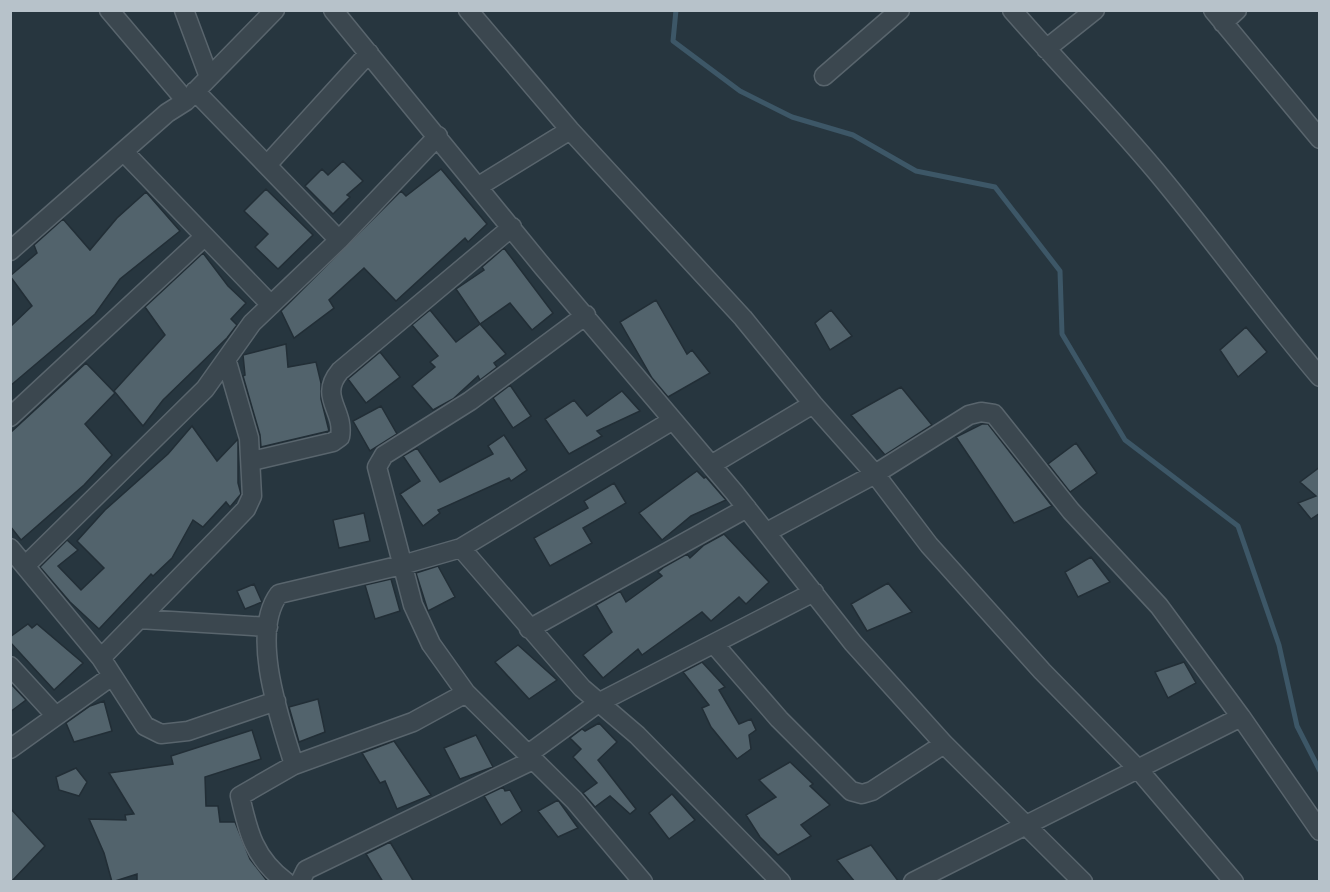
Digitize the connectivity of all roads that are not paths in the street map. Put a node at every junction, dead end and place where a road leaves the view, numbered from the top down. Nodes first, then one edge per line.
1 (109, 10) edge
2 (184, 10) edge
3 (275, 10) edge
4 (333, 10) edge
5 (468, 10) edge
6 (900, 10) edge
7 (1012, 10) edge
8 (1095, 10) edge
9 (1237, 10) edge
10 (1218, 16) edge
11 (1046, 49) junction
12 (369, 53) junction
13 (824, 76) dead end
14 (209, 77) junction
15 (190, 96) junction
16 (570, 130) junction
17 (438, 136) junction
18 (1319, 136) edge
19 (124, 152) junction
20 (267, 165) junction
21 (479, 186) junction
22 (512, 227) junction
23 (204, 237) junction
24 (339, 240) junction
25 (10, 251) edge
26 (271, 305) junction
27 (586, 315) junction
28 (227, 362) junction
29 (1320, 377) edge
30 (813, 404) junction
31 (10, 417) edge
32 (673, 420) junction
33 (252, 461) junction
34 (711, 465) junction
35 (875, 474) junction
36 (747, 508) junction
37 (767, 532) junction
38 (10, 548) edge
39 (461, 548) junction
40 (26, 565) junction
41 (402, 565) junction
42 (814, 591) junction
43 (139, 619) junction
44 (268, 627) junction
45 (529, 629) junction
46 (714, 644) junction
47 (101, 658) junction
48 (10, 666) edge
49 (112, 676) junction
50 (466, 693) junction
51 (276, 701) junction
52 (598, 703) junction
53 (55, 715) junction
54 (1241, 717) junction
55 (944, 744) junction
56 (10, 749) edge
57 (530, 758) junction
58 (294, 765) junction
59 (1138, 769) junction
60 (1028, 825) junction
61 (1320, 831) edge
62 (286, 882) edge
63 (300, 882) edge
64 (643, 882) edge
65 (781, 882) edge
66 (913, 882) edge
67 (1083, 882) edge
68 (1234, 882) edge

1 - 15 street
2 - 14 street
3 - 14 street
4 - 12 street
5 - 16 street
6 - 13 street
7 - 11 street
8 - 11 street
9 - 10 street
10 - 18 street
11 - 29 street
12 - 17 street
12 - 20 street
14 - 15 street
15 - 19 street
15 - 20 street
16 - 21 street
16 - 30 street
17 - 21 street
17 - 24 street
19 - 23 street
19 - 25 street
20 - 24 street
21 - 22 street
22 - 27 street
22 - 33 street
23 - 26 street
23 - 31 street
24 - 26 street
26 - 28 street
27 - 32 street
27 - 41 street
28 - 33 street
28 - 40 street
30 - 34 street
30 - 35 street
32 - 34 street
32 - 39 street
33 - 43 street
34 - 36 street
35 - 37 street
35 - 54 street
35 - 59 street
36 - 37 street
36 - 45 street
37 - 42 street
38 - 40 street
39 - 41 street
39 - 45 street
40 - 47 street
41 - 44 street
41 - 50 street
42 - 46 street
42 - 55 street
43 - 44 street
43 - 47 street
44 - 51 street
45 - 52 street
46 - 52 street
46 - 55 street
47 - 49 street
48 - 53 street
49 - 51 street
49 - 53 street
50 - 57 street
50 - 58 street
51 - 58 street
52 - 57 street
52 - 65 street
53 - 56 street
54 - 59 street
54 - 61 street
55 - 60 street
57 - 63 street
57 - 64 street
58 - 62 street
59 - 60 street
59 - 68 street
60 - 66 street
60 - 67 street

